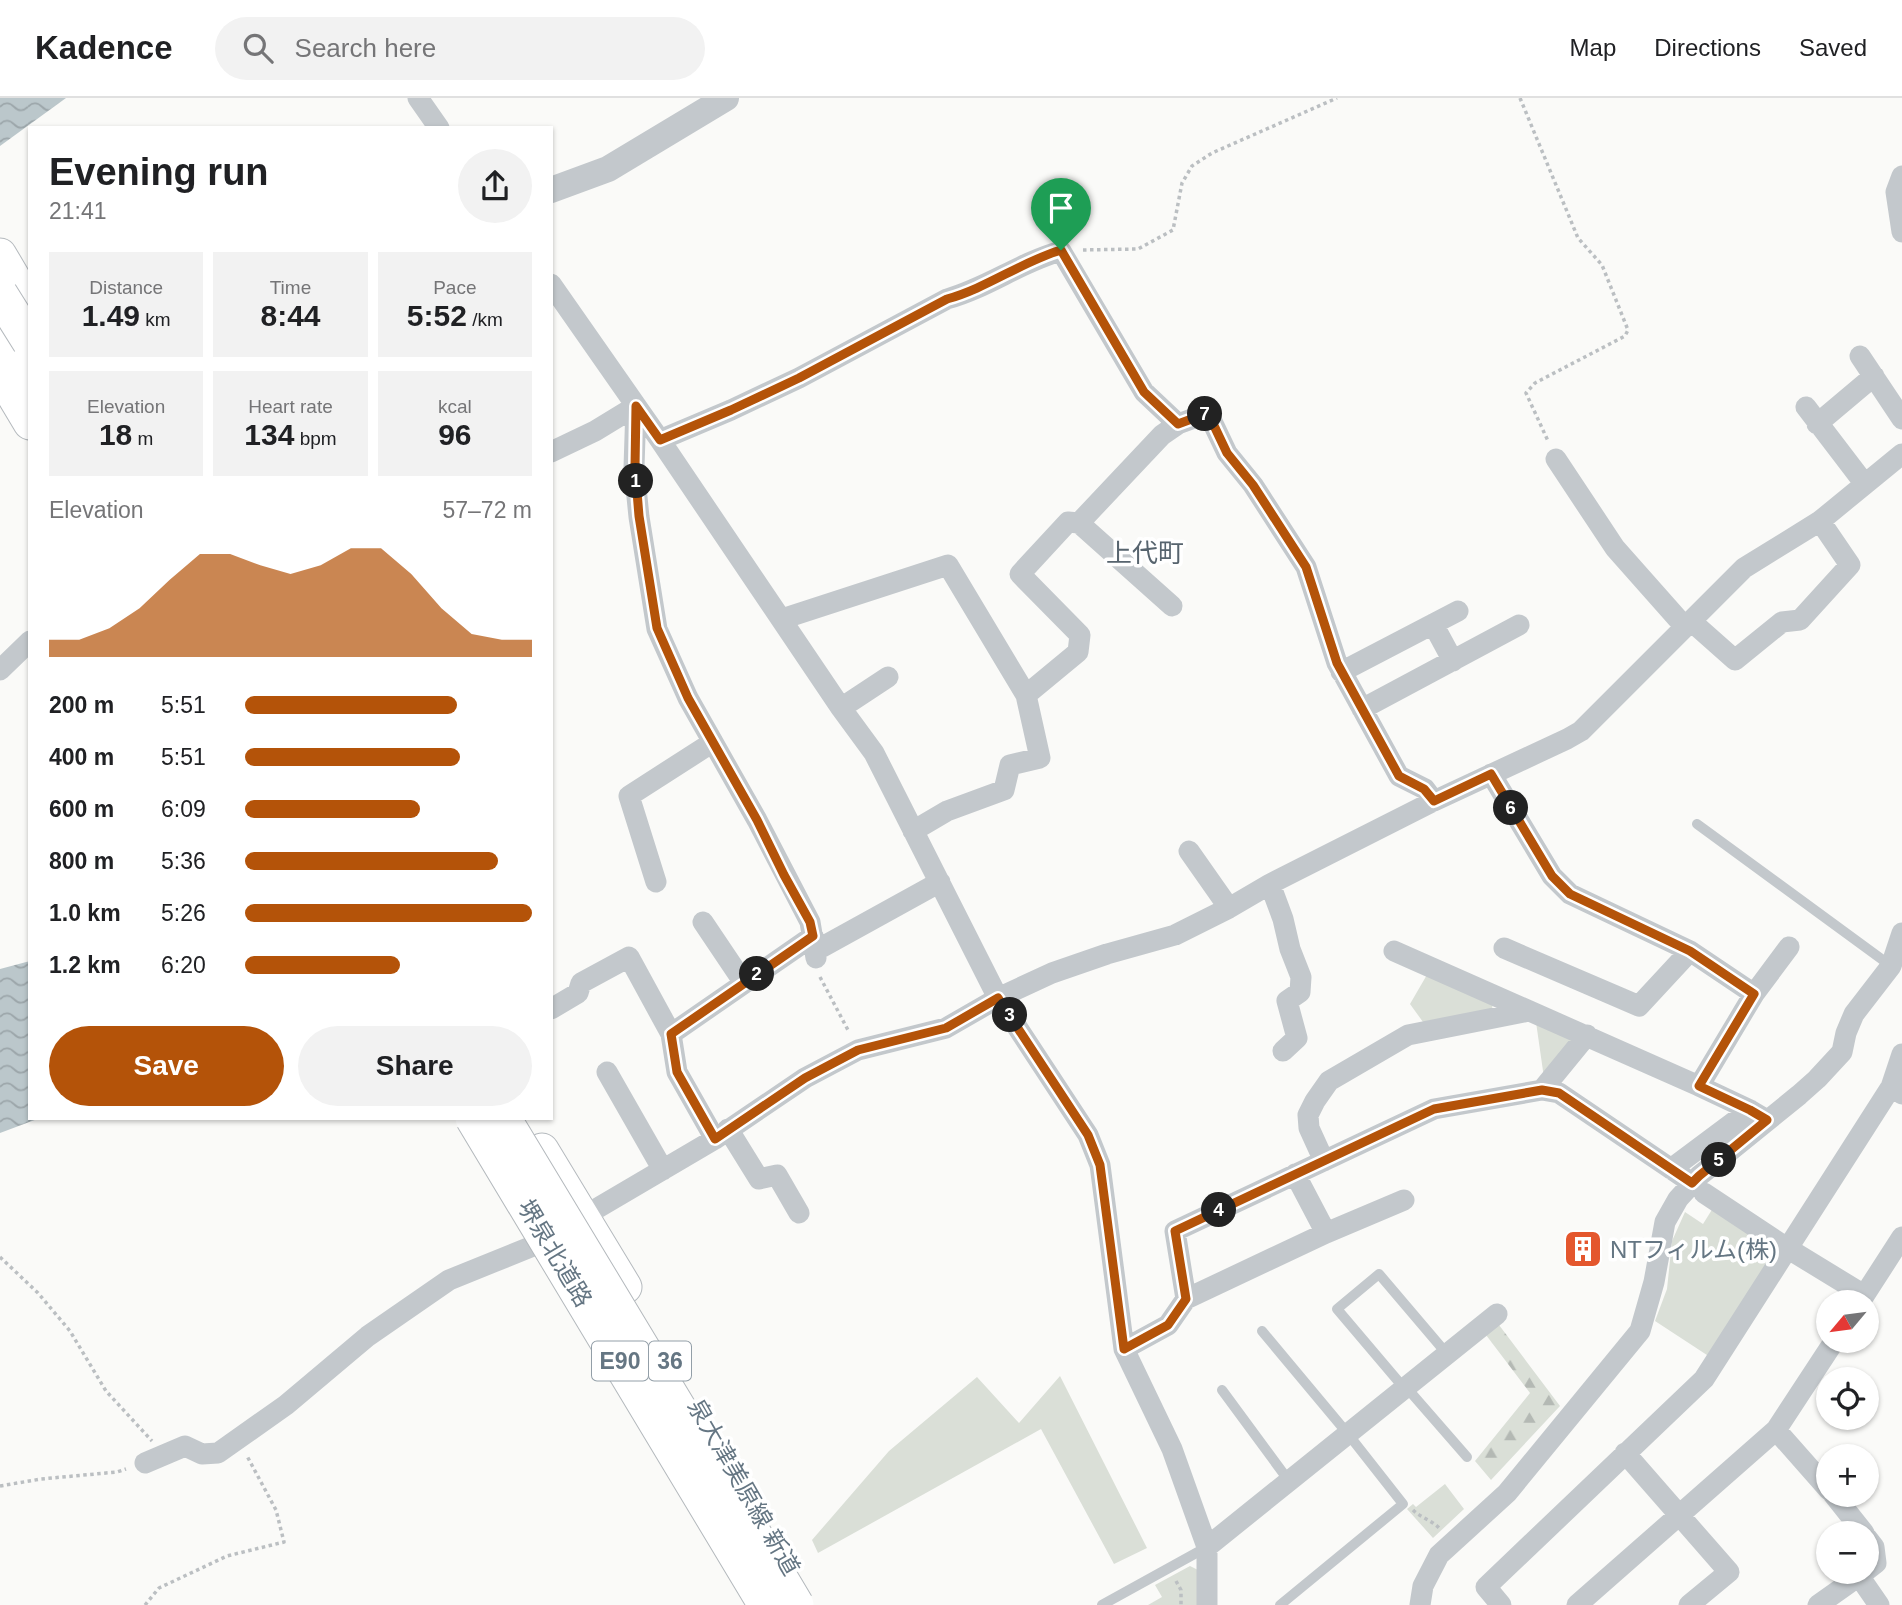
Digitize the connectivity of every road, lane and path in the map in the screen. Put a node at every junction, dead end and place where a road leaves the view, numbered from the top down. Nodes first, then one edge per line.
1 (418, 98) edge
2 (726, 98) edge
3 (1337, 98) edge
4 (1520, 98) edge
5 (438, 126) edge
6 (1902, 176) edge
7 (553, 189) edge
8 (1902, 232) edge
9 (1061, 250) junction
10 (0, 256) edge
11 (553, 287) edge
12 (0, 294) edge
13 (28, 303) edge
14 (28, 323) edge
15 (28, 339) edge
16 (0, 344) edge
17 (1860, 356) dead end
18 (0, 373) edge
19 (1874, 376) junction
20 (28, 390) edge
21 (636, 406) junction
22 (1902, 419) edge
23 (28, 420) edge
24 (1178, 424) junction
25 (660, 440) junction
26 (553, 451) edge
27 (1902, 454) edge
28 (1556, 459) joint
29 (1864, 484) junction
30 (1819, 521) junction
31 (1079, 523) junction
32 (1172, 606) dead end
33 (1458, 611) dead end
34 (782, 619) junction
35 (1433, 624) junction
36 (1688, 624) junction
37 (1519, 625) dead end
38 (28, 643) edge
39 (1453, 661) junction
40 (0, 670) edge
41 (1341, 672) junction
42 (888, 677) dead end
43 (1026, 695) junction
44 (841, 708) junction
45 (1362, 709) junction
46 (713, 742) junction
47 (1491, 774) junction
48 (1434, 801) junction
49 (1697, 824) dead end
50 (913, 831) junction
51 (1189, 851) dead end
52 (656, 882) dead end
53 (940, 882) junction
54 (1270, 884) junction
55 (1229, 908) junction
56 (703, 922) dead end
57 (1902, 933) edge
58 (1789, 947) dead end
59 (815, 948) junction
60 (1504, 948) dead end
61 (1394, 951) dead end
62 (1690, 951) junction
63 (1891, 966) junction
64 (744, 983) junction
65 (1754, 994) junction
66 (998, 998) junction
67 (553, 1008) edge
68 (1530, 1010) junction
69 (671, 1034) junction
70 (1587, 1035) junction
71 (858, 1050) junction
72 (1283, 1051) dead end
73 (1902, 1054) edge
74 (607, 1072) dead end
75 (1699, 1086) junction
76 (1542, 1090) junction
77 (1896, 1091) edge
78 (1758, 1115) junction
79 (456, 1120) edge
80 (474, 1120) edge
81 (504, 1120) edge
82 (524, 1120) edge
83 (722, 1134) junction
84 (1324, 1161) junction
85 (1671, 1169) junction
86 (663, 1170) junction
87 (1295, 1174) junction
88 (1698, 1188) junction
89 (1404, 1200) dead end
90 (799, 1213) dead end
91 (583, 1216) junction
92 (1326, 1233) junction
93 (1902, 1237) edge
94 (533, 1246) junction
95 (1787, 1248) junction
96 (0, 1257) edge
97 (1849, 1290) edge
98 (1868, 1290) edge
99 (1186, 1299) junction
100 (1497, 1314) dead end
101 (1262, 1331) dead end
102 (1124, 1349) junction
103 (1826, 1353) edge
104 (1447, 1354) junction
105 (1405, 1388) junction
106 (1222, 1390) dead end
107 (1776, 1430) junction
108 (1348, 1434) junction
109 (238, 1439) junction
110 (1625, 1453) junction
111 (1467, 1457) dead end
112 (155, 1459) junction
113 (1816, 1475) edge
114 (1289, 1481) junction
115 (0, 1486) edge
116 (1403, 1504) junction
117 (1843, 1507) edge
118 (1681, 1516) junction
119 (1854, 1521) edge
120 (1443, 1532) dead end
121 (1207, 1546) junction
122 (1173, 1575) dead end
123 (1847, 1584) edge
124 (1869, 1584) edge
125 (145, 1605) edge
126 (748, 1605) edge
127 (766, 1605) edge
128 (796, 1605) edge
129 (813, 1605) edge
130 (1102, 1605) edge
131 (1181, 1605) edge
132 (1207, 1605) edge
133 (1280, 1605) edge
134 (1420, 1605) edge
135 (1501, 1605) edge
136 (1577, 1605) edge
137 (1689, 1605) edge
138 (1818, 1605) edge
139 (1879, 1605) edge

1 - 5 street
2 - 7 street
3 - 9 path
4 - 28 path
6 - 8 street
9 - 24 street
9 - 25 street
10 - 13 main road
11 - 21 street
12 - 15 highway, bridge
14 - 16 street
16 - 20 highway
17 - 19 street
18 - 23 main road
19 - 22 street
19 - 29 street
21 - 25 street
21 - 26 street
21 - 46 street
24 - 31 street
24 - 41 street
25 - 34 street
27 - 29 street
28 - 36 street
29 - 30 street
30 - 36 street
30 - 36 street
31 - 32 street
31 - 43 street
33 - 35 street
34 - 43 street
34 - 44 street
35 - 39 street
35 - 41 street
36 - 47 street
37 - 39 street
38 - 40 street
39 - 45 street
41 - 45 street
42 - 44 street
43 - 50 street
44 - 50 street
45 - 48 street
46 - 52 street
46 - 59 street
47 - 48 street
47 - 62 street
48 - 54 street
49 - 63 lane
50 - 53 street
51 - 55 street
53 - 59 street
53 - 66 street
54 - 55 street
54 - 72 street
55 - 66 street
56 - 64 street
57 - 63 street
58 - 65 street
59 - 64 street
59 - 71 path
60 - 62 street
61 - 68 street
62 - 65 street
63 - 78 street
64 - 69 street
65 - 75 street
66 - 71 street
66 - 102 street
67 - 69 street
68 - 70 street
68 - 84 street
69 - 83 street
70 - 75 street
70 - 76 street
71 - 83 street
73 - 77 street
74 - 86 street
75 - 78 street
76 - 84 street
76 - 85 street
77 - 95 street
78 - 85 street
78 - 88 street
79 - 94 main road, 36
80 - 127 highway, 堺泉北道路 / E90, bridge
81 - 128 highway, 堺泉北道路 / E90, bridge
82 - 91 main road, 泉大津美原線 新道 / 36
83 - 86 street
83 - 90 street
84 - 87 street
85 - 88 street
86 - 91 street
87 - 92 street
87 - 99 street
88 - 95 street
88 - 134 street
89 - 92 street
91 - 94 street
91 - 129 main road, 泉大津美原線 新道 / 36
92 - 99 street
93 - 98 street
94 - 109 street
94 - 126 main road, 36
95 - 97 street
95 - 110 street
96 - 112 path
99 - 102 street
100 - 104 street
101 - 108 lane
102 - 121 street
103 - 107 street
104 - 105 street
104 - 105 lane
105 - 108 street
105 - 111 lane
106 - 114 lane
107 - 113 street
107 - 118 street
108 - 114 street
108 - 116 lane
109 - 112 street
109 - 125 path
110 - 118 street
110 - 135 street
112 - 115 path
114 - 121 street
116 - 120 path
116 - 133 lane
117 - 119 street
118 - 136 street
118 - 137 street
121 - 130 lane
121 - 132 street
122 - 131 path
123 - 138 street
124 - 139 street

